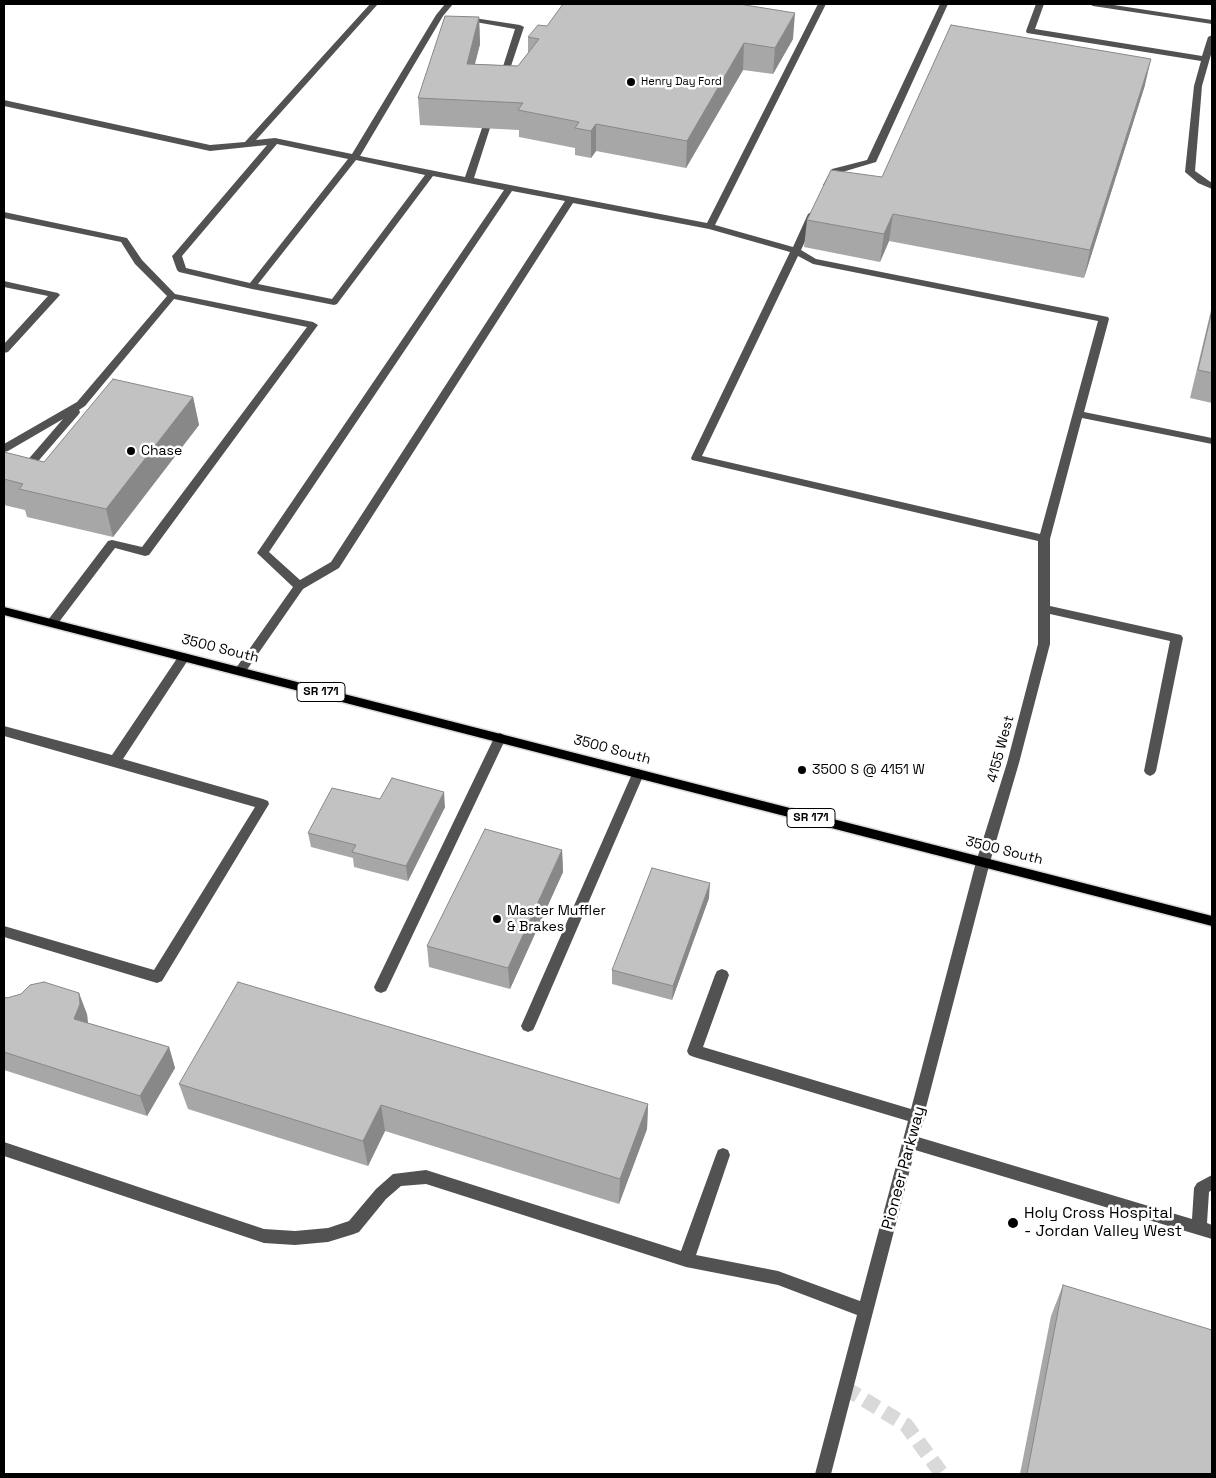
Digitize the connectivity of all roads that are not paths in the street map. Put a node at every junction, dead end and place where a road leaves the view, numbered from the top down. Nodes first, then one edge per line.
1 (374, 4) edge
2 (449, 4) edge
3 (822, 4) edge
4 (944, 4) edge
5 (1040, 4) edge
6 (1093, 4) edge
7 (449, 16) junction
8 (1212, 22) edge
9 (797, 29) edge
10 (807, 31) junction
11 (1212, 37) edge
12 (1206, 59) junction
13 (499, 92) edge
14 (4, 103) edge
15 (486, 128) edge
16 (275, 141) junction
17 (248, 144) junction
18 (355, 156) junction
19 (431, 173) junction
20 (469, 180) junction
21 (1212, 186) edge
22 (510, 188) junction
23 (822, 197) edge
24 (571, 199) junction
25 (817, 206) edge
26 (4, 215) edge
27 (710, 226) junction
28 (794, 250) junction
29 (4, 284) edge
30 (252, 286) junction
31 (172, 296) junction
32 (4, 350) edge
33 (81, 404) junction
34 (1079, 414) junction
35 (1212, 441) edge
36 (4, 449) edge
37 (15, 481) edge
38 (1044, 540) junction
39 (299, 586) junction
40 (1044, 609) junction
41 (4, 611) edge
42 (52, 623) junction
43 (184, 657) junction
44 (240, 671) junction
45 (4, 730) edge
46 (500, 738) junction
47 (115, 761) junction
48 (1150, 771) dead end
49 (638, 774) junction
50 (984, 862) junction
51 (1212, 921) edge
52 (4, 932) edge
53 (722, 975) dead end
54 (381, 987) dead end
55 (528, 1026) dead end
56 (918, 1117) junction
57 (912, 1142) junction
58 (4, 1148) edge
59 (724, 1155) dead end
60 (1212, 1182) edge
61 (1206, 1230) edge
62 (686, 1260) junction
63 (866, 1311) junction
64 (823, 1474) edge

1 - 17 street
2 - 7 street
3 - 10 street
4 - 23 street
5 - 12 street
6 - 8 street
7 - 13 street
7 - 18 street
9 - 10 street
10 - 27 street
11 - 12 street
12 - 21 street
14 - 17 street
15 - 20 street
16 - 17 street
16 - 18 street
16 - 30 street
18 - 19 street
18 - 30 street
19 - 20 street
19 - 30 street
20 - 22 street
22 - 24 street
22 - 39 street
24 - 27 street
24 - 39 street
25 - 28 street
26 - 31 street
27 - 28 street
28 - 34 street, 4155 West
28 - 38 street
29 - 32 street
31 - 33 street
31 - 42 street
33 - 36 street
33 - 37 street
34 - 35 street
34 - 38 street, 4155 West
38 - 40 street, 4155 West
39 - 44 street
40 - 48 street
40 - 50 street, 4155 West
41 - 42 main road, 3500 South / SR 171
42 - 43 main road, 3500 South / SR 171
43 - 44 main road, 3500 South / SR 171
43 - 47 street
44 - 46 main road, 3500 South / SR 171
45 - 47 street
46 - 49 main road, 3500 South / SR 171
46 - 54 street
47 - 52 street
49 - 50 main road, 3500 South / SR 171
49 - 55 street
50 - 51 main road, 3500 South / SR 171
50 - 56 street, Pioneer Parkway
53 - 56 street
56 - 57 street, Pioneer Parkway
57 - 61 street
57 - 63 street, Pioneer Parkway
58 - 62 street
59 - 62 street
60 - 61 street
62 - 63 street
63 - 64 street, Pioneer Parkway

